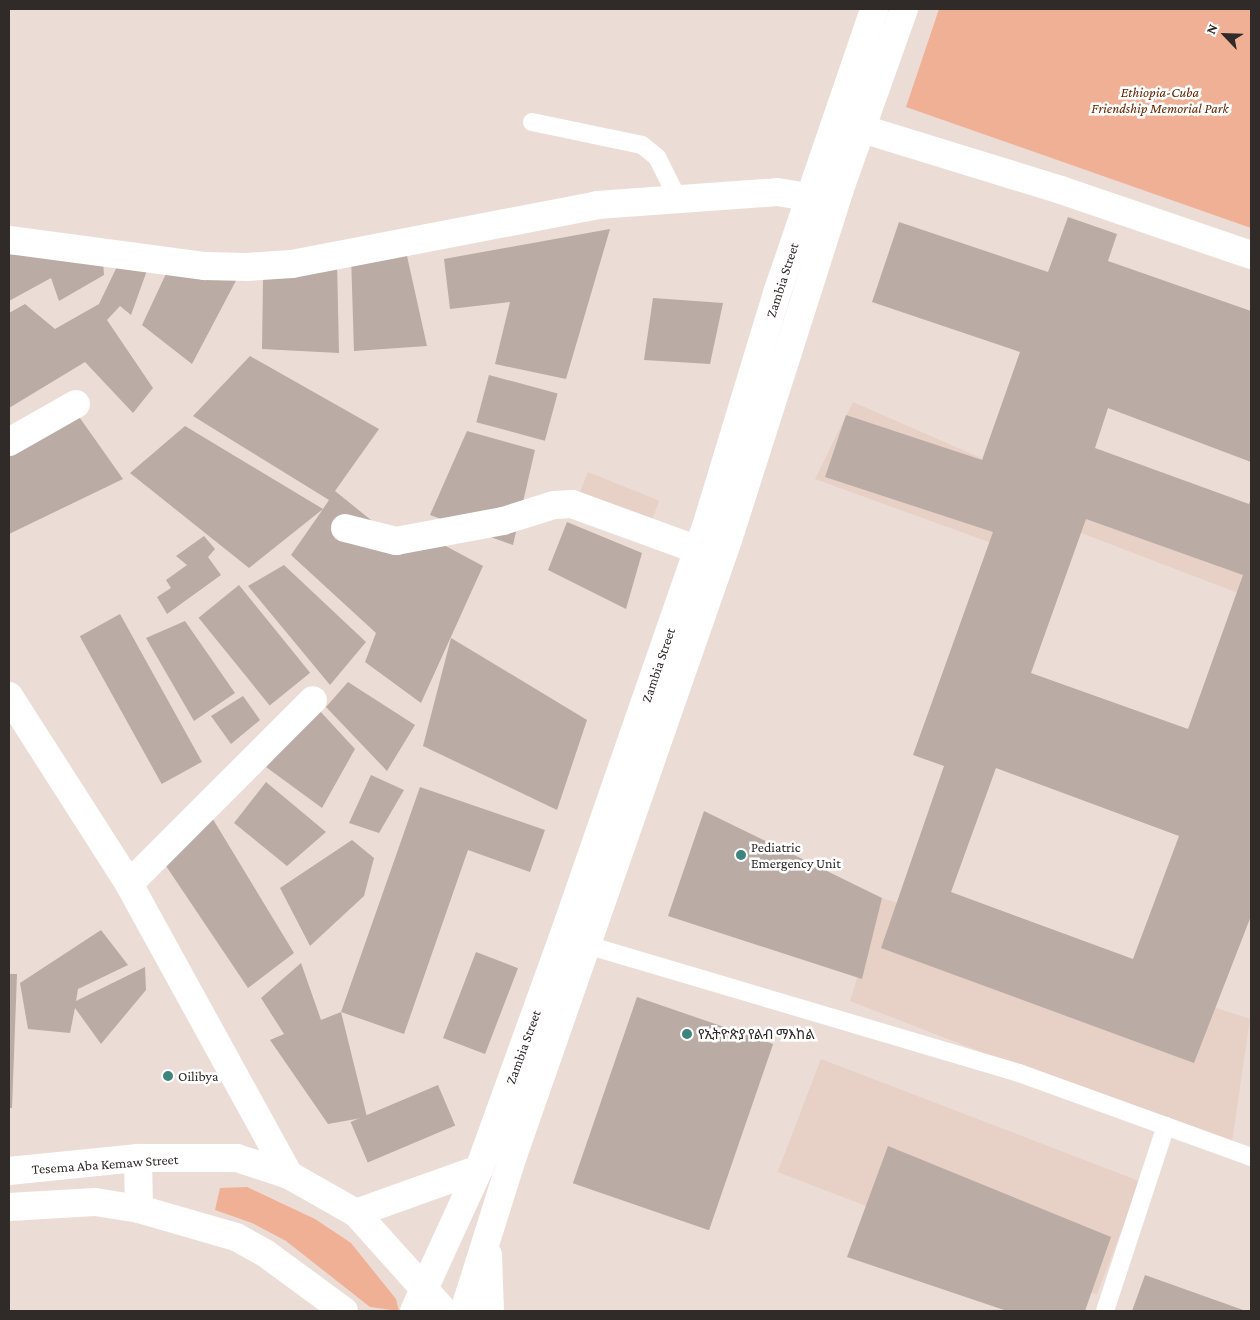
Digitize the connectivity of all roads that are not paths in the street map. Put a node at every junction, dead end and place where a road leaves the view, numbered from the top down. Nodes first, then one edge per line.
1 (874, 9) edge
2 (904, 9) edge
3 (836, 120) junction
4 (532, 122) dead end
5 (862, 129) junction
6 (809, 196) junction
7 (678, 197) junction
8 (836, 201) junction
9 (9, 240) edge
10 (1251, 255) edge
11 (76, 404) dead end
12 (9, 442) edge
13 (345, 528) dead end
14 (709, 554) junction
15 (9, 696) edge
16 (313, 700) dead end
17 (129, 884) junction
18 (575, 941) junction
19 (1166, 1126) junction
20 (1251, 1157) edge
21 (138, 1158) junction
22 (479, 1169) junction
23 (9, 1171) edge
24 (289, 1175) junction
25 (9, 1207) edge
26 (139, 1209) junction
27 (356, 1213) junction
28 (487, 1238) junction
29 (428, 1305) edge
30 (344, 1311) edge
31 (464, 1311) edge
32 (490, 1311) edge
33 (1105, 1311) edge

1 - 3 main road, Zambia Street
2 - 5 main road, Zambia Street
3 - 5 main road
3 - 6 main road, Zambia Street
4 - 7 lane
5 - 8 main road, Zambia Street
5 - 10 main road
6 - 7 main road
6 - 8 main road
6 - 14 main road, Zambia Street
7 - 9 main road
8 - 14 main road, Zambia Street
11 - 12 main road
13 - 14 main road
14 - 18 main road, Zambia Street
15 - 17 main road
16 - 17 main road
17 - 24 main road
18 - 19 lane
18 - 22 main road, Zambia Street
18 - 28 main road, Zambia Street
19 - 20 lane
19 - 33 lane
21 - 23 main road, Tesema Aba Kemaw Street
21 - 24 main road, Tesema Aba Kemaw Street
21 - 26 main road
22 - 27 main road
22 - 29 main road, Zambia Street
24 - 27 main road, Tesema Aba Kemaw Street
25 - 26 main road
26 - 30 main road
27 - 29 main road, Tesema Aba Kemaw Street
28 - 31 main road, Zambia Street
28 - 32 main road

